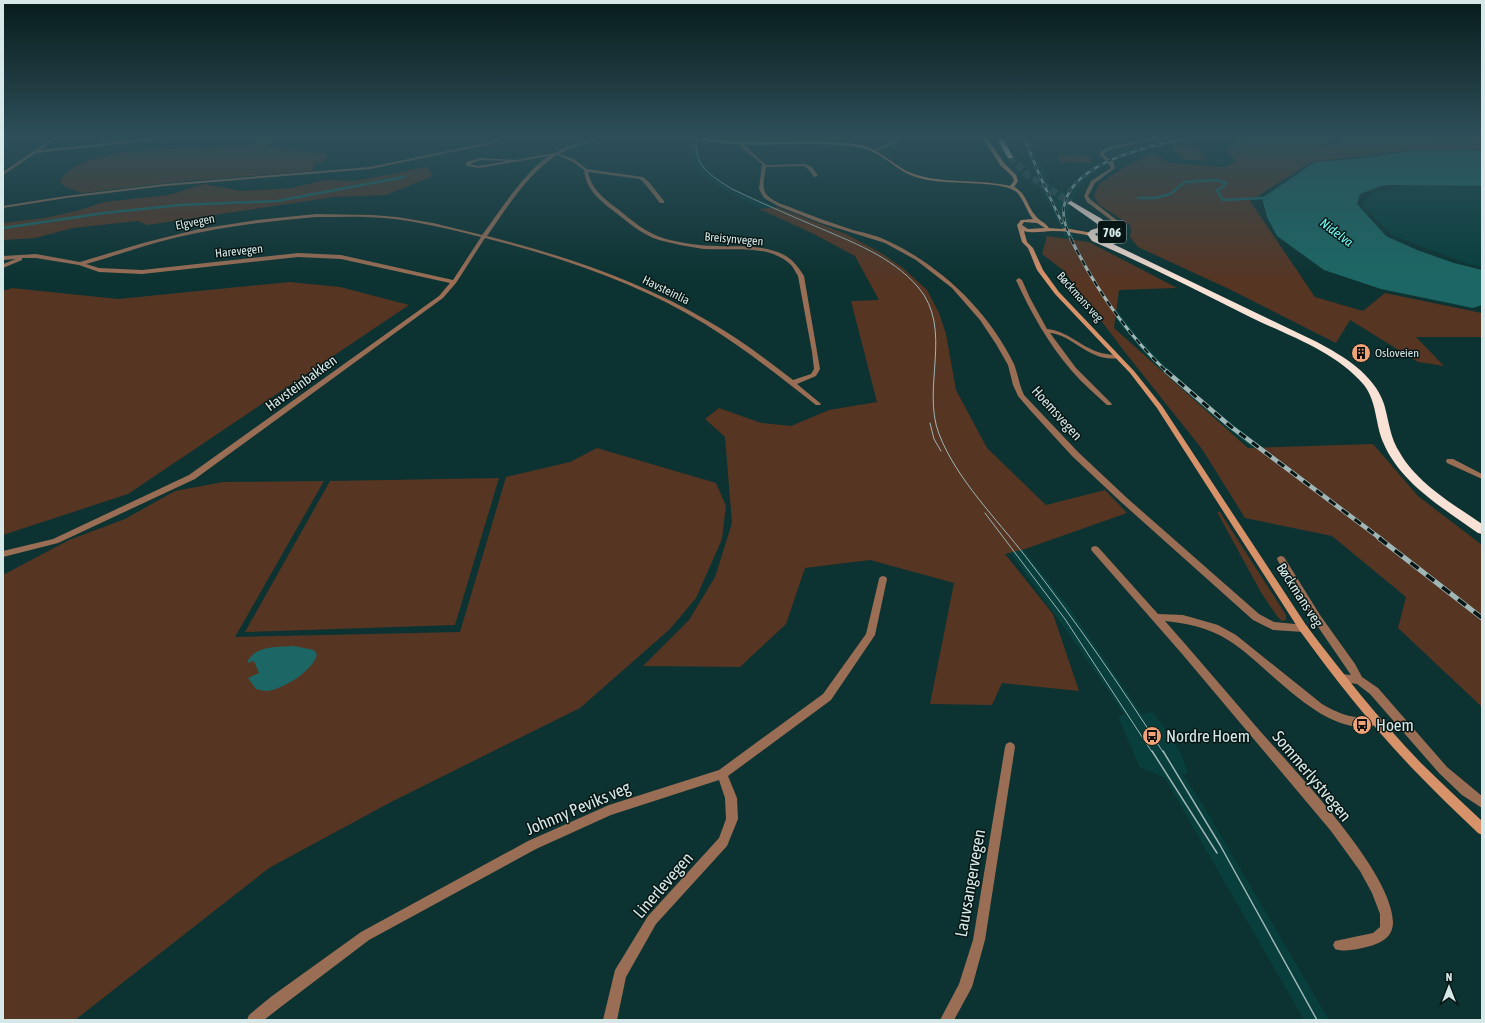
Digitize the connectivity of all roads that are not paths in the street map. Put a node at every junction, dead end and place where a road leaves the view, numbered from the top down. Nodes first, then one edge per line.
1 (161, 185) edge
2 (523, 185) edge
3 (589, 185) edge
4 (648, 185) edge
5 (762, 185) edge
6 (995, 185) edge
7 (1013, 185) edge
8 (1092, 185) edge
9 (1011, 188) junction
10 (662, 202) dead end
11 (1071, 203) tunnel mouth
12 (3, 207) edge
13 (1026, 208) junction
14 (1092, 217) junction
15 (1023, 221) junction
16 (1039, 222) junction
17 (1020, 227) junction
18 (1046, 228) junction
19 (1108, 231) junction
20 (1038, 232) junction
21 (1092, 233) junction
22 (484, 236) junction
23 (1118, 237) junction
24 (1099, 240) junction
25 (1032, 243) junction
26 (25, 257) junction
27 (1138, 257) junction
28 (3, 258) edge
29 (80, 264) junction
30 (3, 266) edge
31 (1019, 280) dead end
32 (454, 282) junction
33 (1045, 331) junction
34 (1118, 357) junction
35 (792, 383) junction
36 (818, 404) dead end
37 (1109, 404) dead end
38 (1450, 461) dead end
39 (1482, 477) edge
40 (1482, 530) edge
41 (1095, 548) dead end
42 (3, 554) edge
43 (1281, 559) dead end
44 (883, 579) dead end
45 (1157, 617) junction
46 (1303, 628) junction
47 (1341, 678) junction
48 (1359, 680) junction
49 (1376, 721) junction
50 (1010, 747) dead end
51 (722, 774) junction
52 (1482, 803) edge
53 (1482, 829) edge
54 (1339, 945) dead end
55 (254, 1020) edge
56 (610, 1020) edge
57 (947, 1020) edge

1 - 12 street
2 - 22 street, Havsteinbakken
3 - 35 street, Breisynvegen
4 - 10 street
5 - 46 street, Hoemsvegen
6 - 9 main road
7 - 9 main road
8 - 23 street
9 - 13 main road
11 - 14 highway, 706
13 - 15 main road
13 - 16 main road
14 - 19 highway, 706
14 - 21 highway, 706
15 - 16 main road
15 - 17 main road
16 - 18 main road
17 - 20 main road
17 - 25 main road, Bøckmans veg
18 - 20 main road
18 - 21 main road
19 - 21 highway, 706
19 - 23 highway, 706
20 - 25 main road
21 - 24 highway, 706
22 - 29 street, Elgvegen
22 - 32 street, Havsteinbakken
22 - 35 street, Havsteinlia
23 - 24 highway, 706
23 - 27 highway, 706
24 - 27 highway, 706
25 - 34 main road, Bøckmans veg
26 - 28 street, Harevegen
26 - 29 street, Harevegen
26 - 30 street, Harevegen
27 - 40 highway, 706
29 - 32 street, Harevegen
31 - 33 street
32 - 42 street, Havsteinbakken
33 - 34 street
33 - 37 street
34 - 46 main road, Bøckmans veg
35 - 36 street, Havsteinlia
38 - 39 street
41 - 45 street, Sommerlystvegen
43 - 48 street
44 - 51 street, Johnny Peviks veg
45 - 49 street
45 - 54 street, Sommerlystvegen
46 - 47 main road, Bøckmans veg
47 - 48 street
47 - 49 main road, Bøckmans veg
48 - 52 street
49 - 53 main road, Bøckmans veg
50 - 57 street, Lauvsangervegen
51 - 55 street, Johnny Peviks veg
51 - 56 street, Linerlevegen

